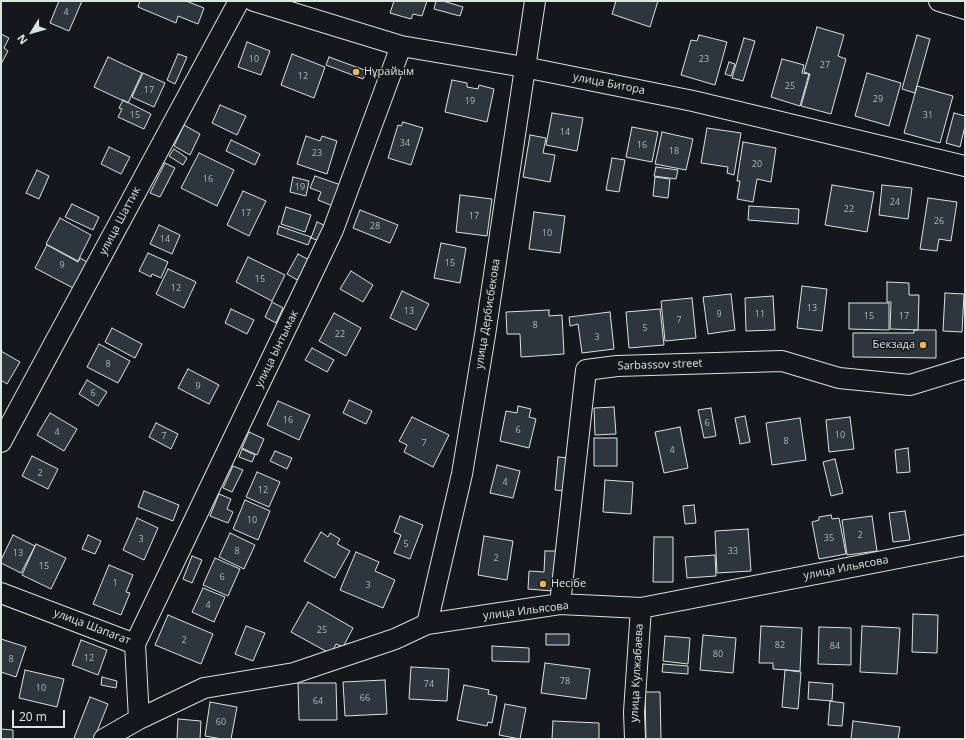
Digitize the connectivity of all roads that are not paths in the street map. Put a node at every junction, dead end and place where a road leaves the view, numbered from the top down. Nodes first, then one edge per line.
1 (239, 1) edge
2 (254, 1) edge
3 (535, 1) edge
4 (939, 1) edge
5 (965, 9) edge
6 (401, 46) junction
7 (524, 67) junction
8 (965, 166) edge
9 (965, 368) edge
10 (1, 442) edge
11 (965, 545) edge
12 (1, 593) edge
13 (560, 604) junction
14 (641, 608) junction
15 (427, 624) junction
16 (135, 644) junction
17 (139, 719) junction
18 (104, 739) edge
19 (635, 739) edge

1 - 10 street, улица Шаттик
2 - 6 street, улица Битора
3 - 7 street, улица Дербисбекова
4 - 5 street
6 - 7 street, улица Битора
6 - 16 street, улица Ынтымак
7 - 8 street, улица Битора
7 - 15 street, улица Дербисбекова
9 - 13 street, Sarbassov street
11 - 14 street, улица Ильясова
12 - 16 street, улица Шапагат
13 - 14 street, улица Ильясова
13 - 15 street, улица Ильясова
14 - 19 street, улица Кулжабаева
15 - 17 street, улица Ильясова
16 - 17 street, улица Шапагат
17 - 18 street, улица Ильясова

